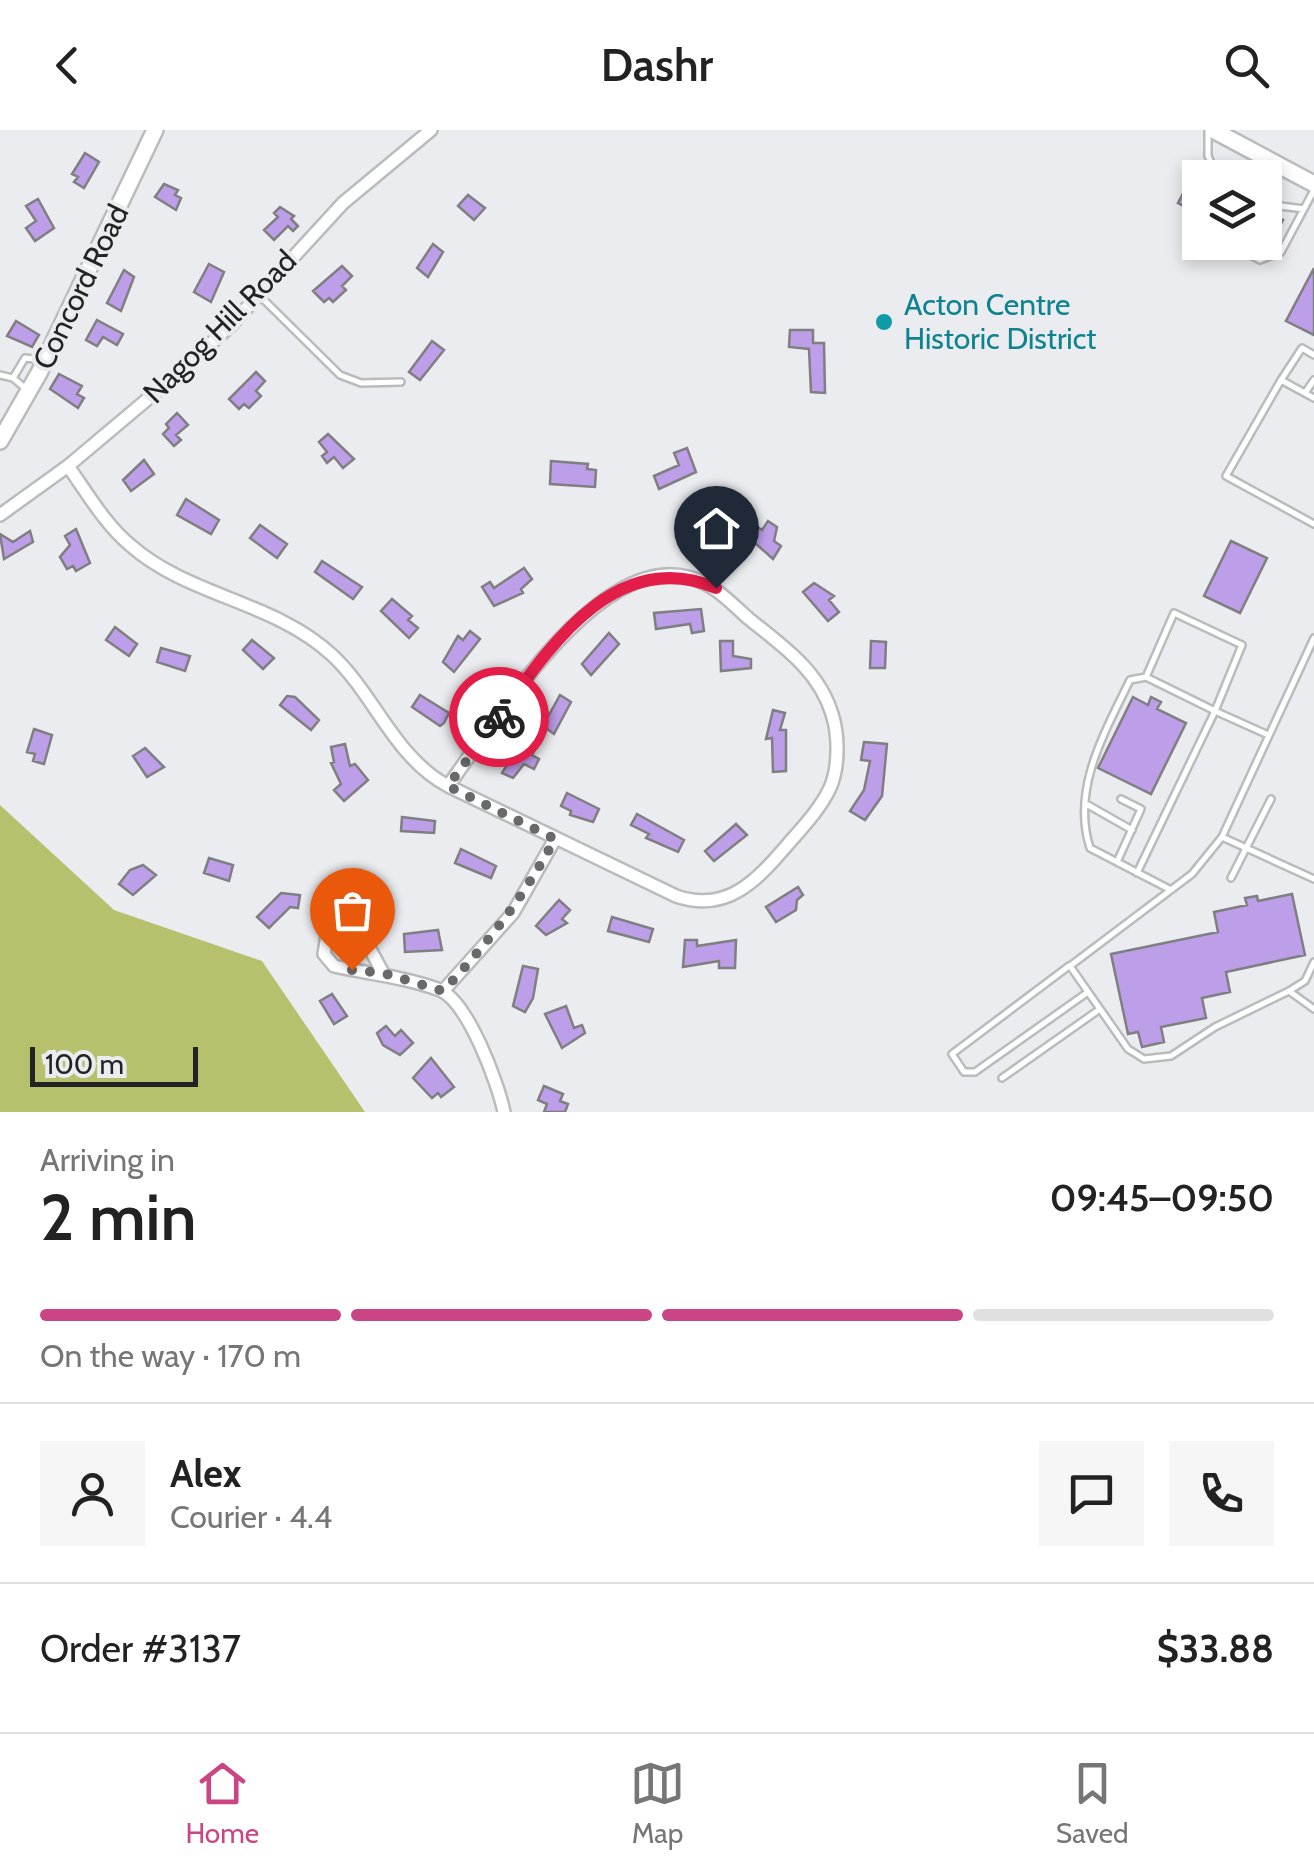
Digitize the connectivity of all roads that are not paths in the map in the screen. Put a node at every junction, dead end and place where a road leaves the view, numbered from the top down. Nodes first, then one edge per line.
1 (154, 130) edge
2 (431, 130) edge
3 (1211, 130) edge
4 (1210, 160) edge
5 (1314, 187) edge
6 (1282, 206) edge
7 (1304, 209) junction
8 (1282, 250) edge
9 (258, 294) junction
10 (1314, 355) edge
11 (45, 361) junction
12 (0, 375) edge
13 (13, 378) junction
14 (1281, 380) junction
15 (1314, 380) edge
16 (400, 382) dead end
17 (29, 391) junction
18 (1305, 393) junction
19 (1314, 398) edge
20 (0, 441) edge
21 (68, 466) junction
22 (0, 515) edge
23 (1314, 524) edge
24 (1314, 638) edge
25 (1146, 677) junction
26 (1215, 710) junction
27 (1266, 734) junction
28 (448, 786) junction
29 (1271, 799) dead end
30 (1121, 800) dead end
31 (1088, 805) junction
32 (1132, 830) junction
33 (1222, 837) junction
34 (555, 839) junction
35 (1248, 848) junction
36 (1116, 862) junction
37 (1137, 873) junction
38 (1231, 878) dead end
39 (1314, 878) edge
40 (1171, 890) junction
41 (1314, 962) edge
42 (1070, 966) junction
43 (383, 973) junction
44 (443, 991) junction
45 (1289, 991) junction
46 (1088, 992) junction
47 (1100, 1009) junction
48 (1314, 1009) edge
49 (1002, 1078) dead end
50 (504, 1112) edge

1 - 11 street, Concord Road
2 - 9 street, Nagog Hill Road
3 - 4 lane
3 - 5 street
5 - 7 lane
6 - 7 lane
7 - 8 lane
9 - 16 lane
9 - 21 street, Nagog Hill Road
10 - 14 lane
11 - 13 lane
11 - 17 street, Concord Road
12 - 13 lane
13 - 17 lane
14 - 18 lane
14 - 23 lane
15 - 18 lane
17 - 20 street, Concord Road
18 - 19 lane
21 - 22 street, Nagog Hill Road
21 - 28 street
24 - 27 lane
25 - 26 lane
25 - 26 lane
25 - 31 lane
26 - 27 lane
26 - 37 lane
27 - 33 lane
28 - 34 street
28 - 34 street
29 - 35 lane
30 - 32 lane
31 - 32 lane
31 - 36 lane
32 - 36 lane
33 - 35 lane
33 - 40 lane
34 - 44 street
35 - 38 lane
35 - 39 lane
36 - 37 lane
37 - 40 lane
40 - 42 lane
41 - 45 lane
42 - 46 lane
42 - 46 lane
43 - 43 street
43 - 44 street
44 - 50 street
45 - 47 lane
45 - 48 lane
46 - 47 lane
47 - 49 lane

